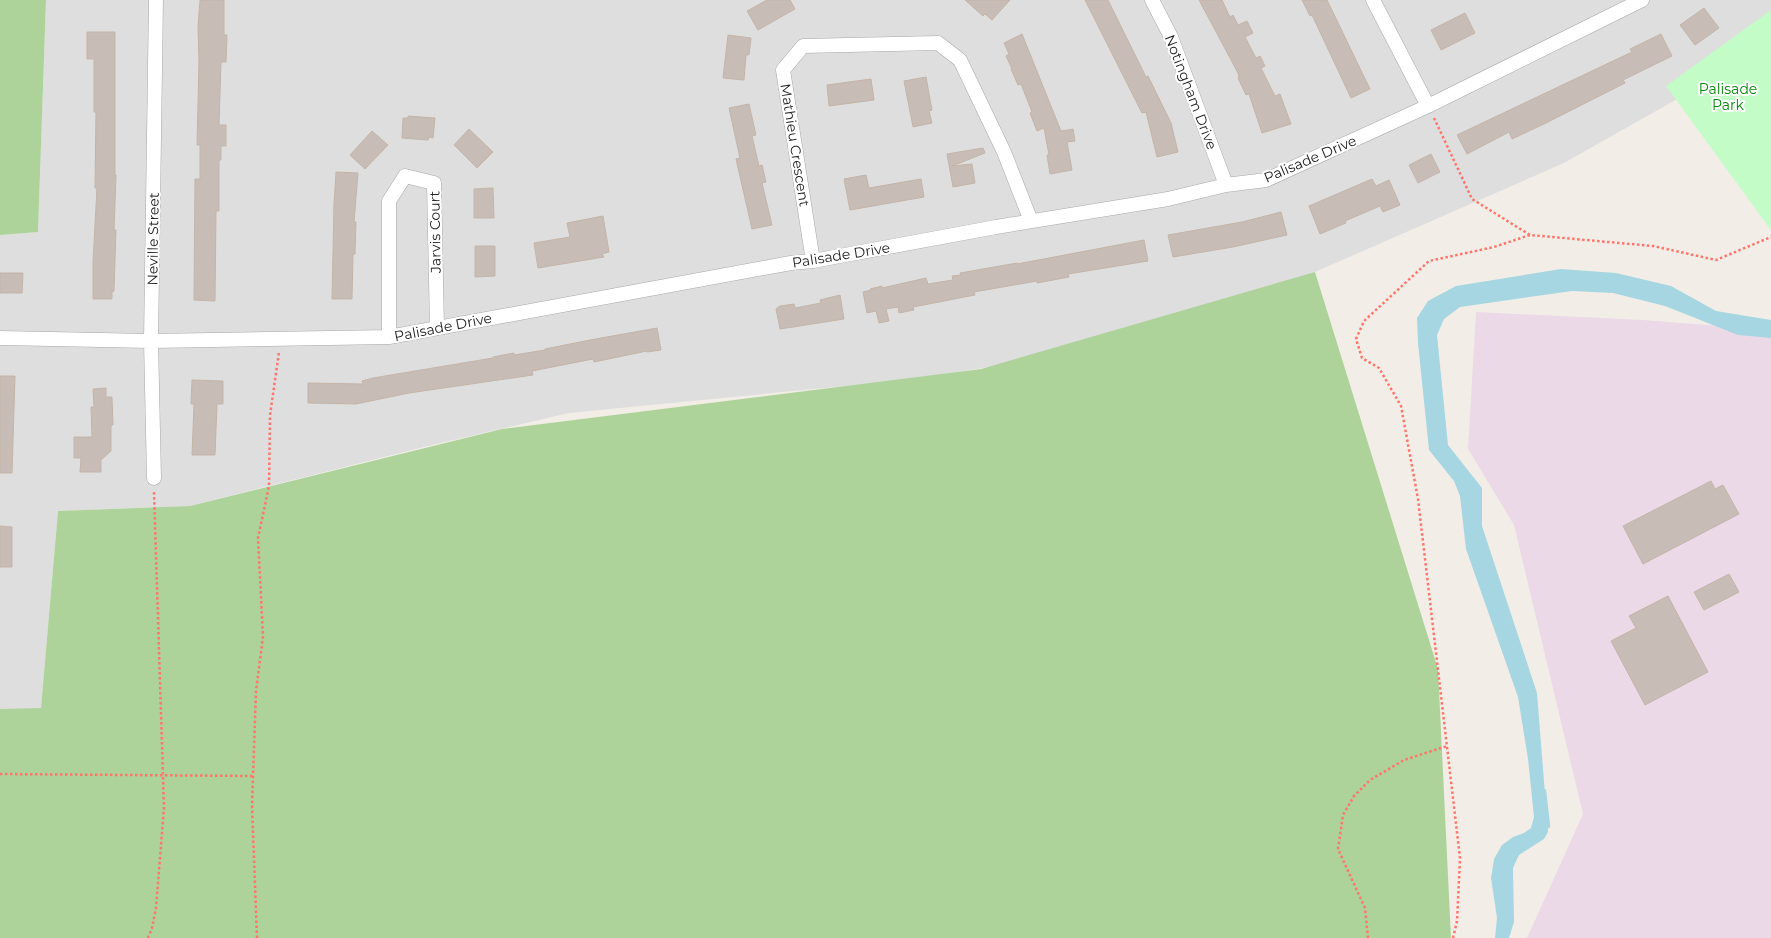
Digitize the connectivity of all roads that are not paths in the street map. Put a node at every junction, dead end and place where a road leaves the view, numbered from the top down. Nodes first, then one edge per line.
1 (156, 0) edge
2 (1152, 0) edge
3 (1373, 0) edge
4 (1636, 2) edge
5 (1428, 106) junction
6 (1226, 185) junction
7 (1031, 221) junction
8 (813, 261) junction
9 (437, 328) junction
10 (389, 337) junction
11 (0, 338) edge
12 (151, 341) junction
13 (154, 478) road end

1 - 12 street, Neville Street
2 - 6 street, Notingham Drive
3 - 5 street
4 - 5 street, Palisade Drive
5 - 6 street, Palisade Drive
6 - 7 street, Palisade Drive
7 - 8 street, Palisade Drive
7 - 8 street, Mathieu Crescent
8 - 9 street, Palisade Drive
9 - 10 street, Palisade Drive
9 - 10 street, Jarvis Court
10 - 12 street, Palisade Drive
11 - 12 street, Palisade Drive
12 - 13 street, Neville Street

